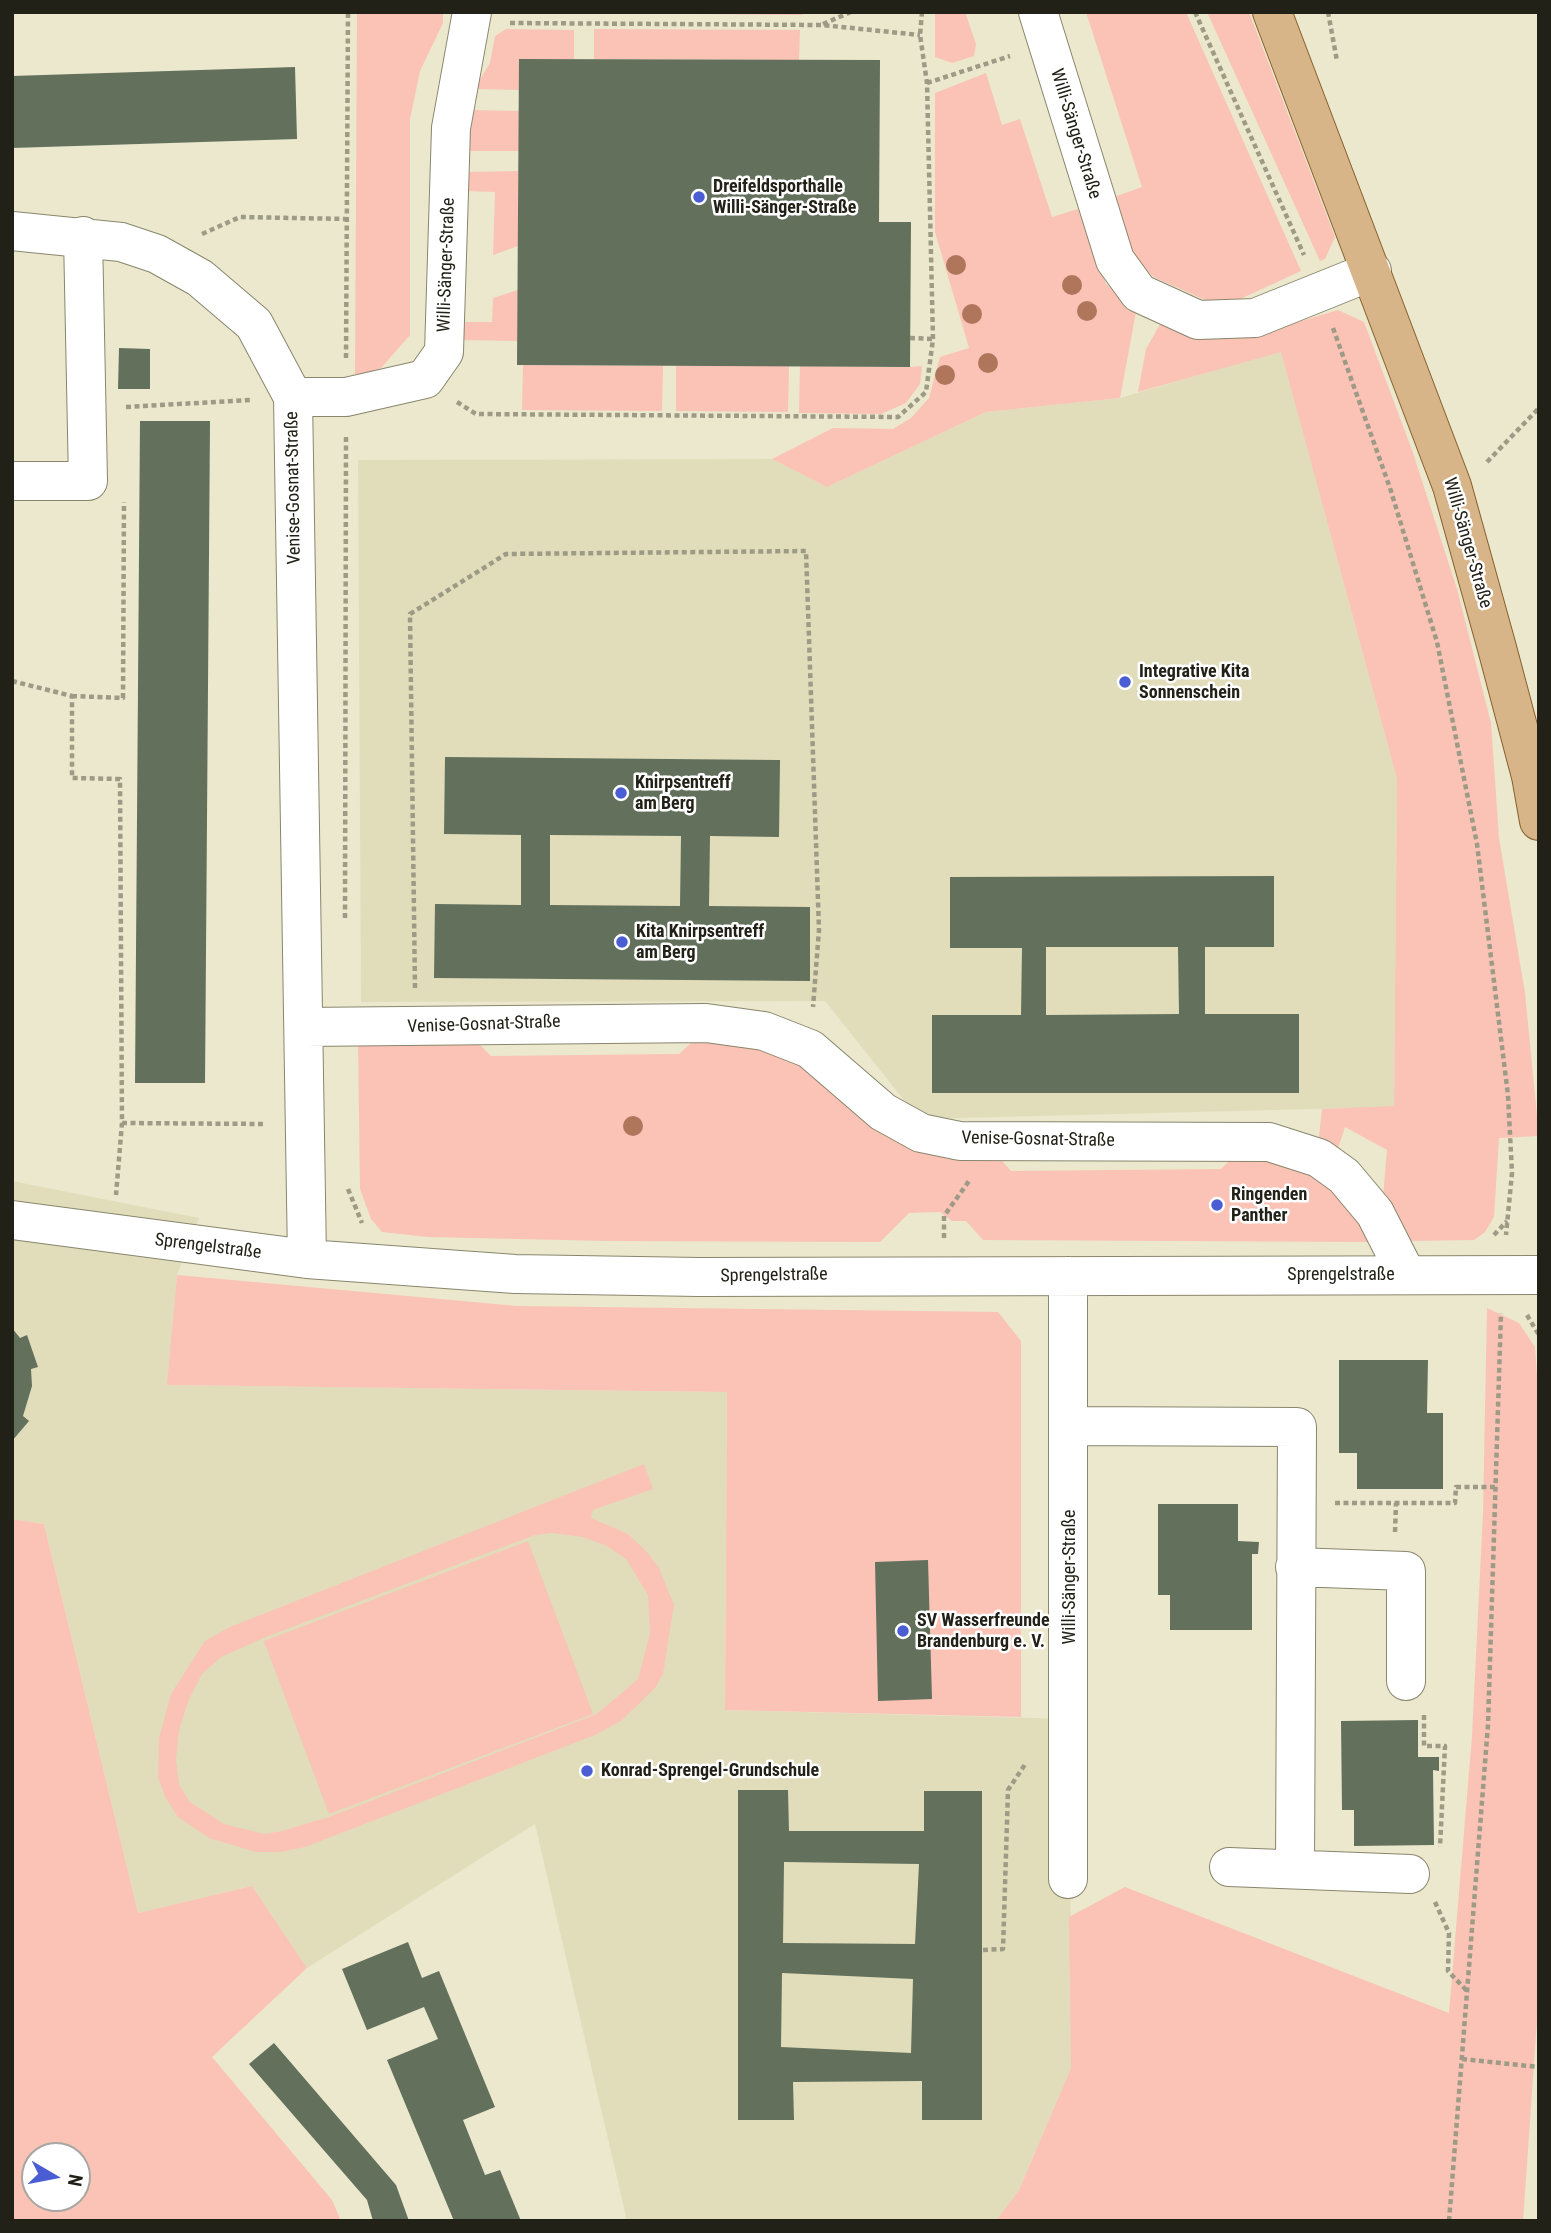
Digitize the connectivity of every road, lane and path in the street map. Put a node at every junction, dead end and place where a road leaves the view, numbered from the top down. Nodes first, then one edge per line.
1 (348, 12) edge
2 (851, 12) edge
3 (922, 12) edge
4 (1195, 12) edge
5 (1272, 12) edge
6 (1286, 12) edge
7 (471, 17) edge
8 (822, 25) junction
9 (1043, 28) edge
10 (920, 35) junction
11 (927, 83) junction
12 (1303, 92) junction
13 (346, 219) junction
14 (12, 231) edge
15 (83, 236) junction
16 (157, 254) junction
17 (1372, 271) junction
18 (1321, 292) junction
19 (910, 338) dead end
20 (933, 338) junction
21 (425, 379) junction
22 (293, 397) junction
23 (346, 397) junction
24 (1539, 408) edge
25 (124, 421) dead end
26 (1488, 462) dead end
27 (12, 481) edge
28 (124, 490) dead end
29 (12, 681) edge
30 (72, 696) junction
31 (1539, 821) edge
32 (345, 932) dead end
33 (304, 1027) junction
34 (416, 1027) junction
35 (810, 1049) junction
36 (122, 1123) junction
37 (305, 1125) junction
38 (347, 1175) dead end
39 (972, 1177) dead end
40 (944, 1216) dead end
41 (12, 1220) edge
42 (366, 1227) dead end
43 (113, 1235) junction
44 (307, 1259) junction
45 (1406, 1275) junction
46 (1068, 1276) junction
47 (1521, 1276) edge
48 (1070, 1426) junction
49 (1496, 1487) junction
50 (1326, 1503) dead end
51 (1295, 1567) junction
52 (1406, 1681) joint
53 (1032, 1756) dead end
54 (1229, 1867) dead end
55 (1295, 1868) junction
56 (1416, 1875) junction
57 (1068, 1879) dead end
58 (983, 1950) dead end
59 (1467, 1992) junction
60 (1462, 2059) junction
61 (1539, 2067) edge
62 (1450, 2221) edge

1 - 13 path
2 - 8 path
3 - 10 path
4 - 18 path
5 - 12 main road, Willi-Sänger-Straße
6 - 12 main road, Willi-Sänger-Straße
7 - 8 path
7 - 21 street, Willi-Sänger-Straße
8 - 10 path
9 - 11 path
9 - 18 street, Willi-Sänger-Straße
10 - 11 path
11 - 20 path
12 - 17 main road, Willi-Sänger-Straße
13 - 16 path
13 - 23 path
14 - 15 street, Venise-Gosnat-Straße
15 - 16 street, Venise-Gosnat-Straße
15 - 27 street
16 - 22 street, Venise-Gosnat-Straße
17 - 18 street, Willi-Sänger-Straße
17 - 31 main road, Willi-Sänger-Straße
18 - 47 path
19 - 20 path
20 - 21 path
21 - 23 street
22 - 23 street
22 - 25 path
22 - 33 street, Venise-Gosnat-Straße
23 - 32 path
24 - 26 path
28 - 30 path
29 - 30 path
30 - 36 path
33 - 34 street, Venise-Gosnat-Straße
33 - 37 street, Venise-Gosnat-Straße
34 - 35 street, Venise-Gosnat-Straße
34 - 35 path
35 - 45 street, Venise-Gosnat-Straße
36 - 37 path
36 - 43 path
37 - 44 street, Venise-Gosnat-Straße
38 - 42 path
39 - 40 path
41 - 43 street, Sprengelstraße
43 - 44 street, Sprengelstraße
44 - 46 street, Sprengelstraße
45 - 46 street, Sprengelstraße
45 - 47 street, Sprengelstraße
46 - 48 street, Willi-Sänger-Straße
47 - 49 path
48 - 51 street
48 - 57 street, Willi-Sänger-Straße
49 - 50 path
49 - 59 path
51 - 52 street
51 - 55 street
52 - 56 path
53 - 58 path
54 - 55 street
55 - 56 street
56 - 59 path
59 - 60 path
60 - 61 path
60 - 62 path

